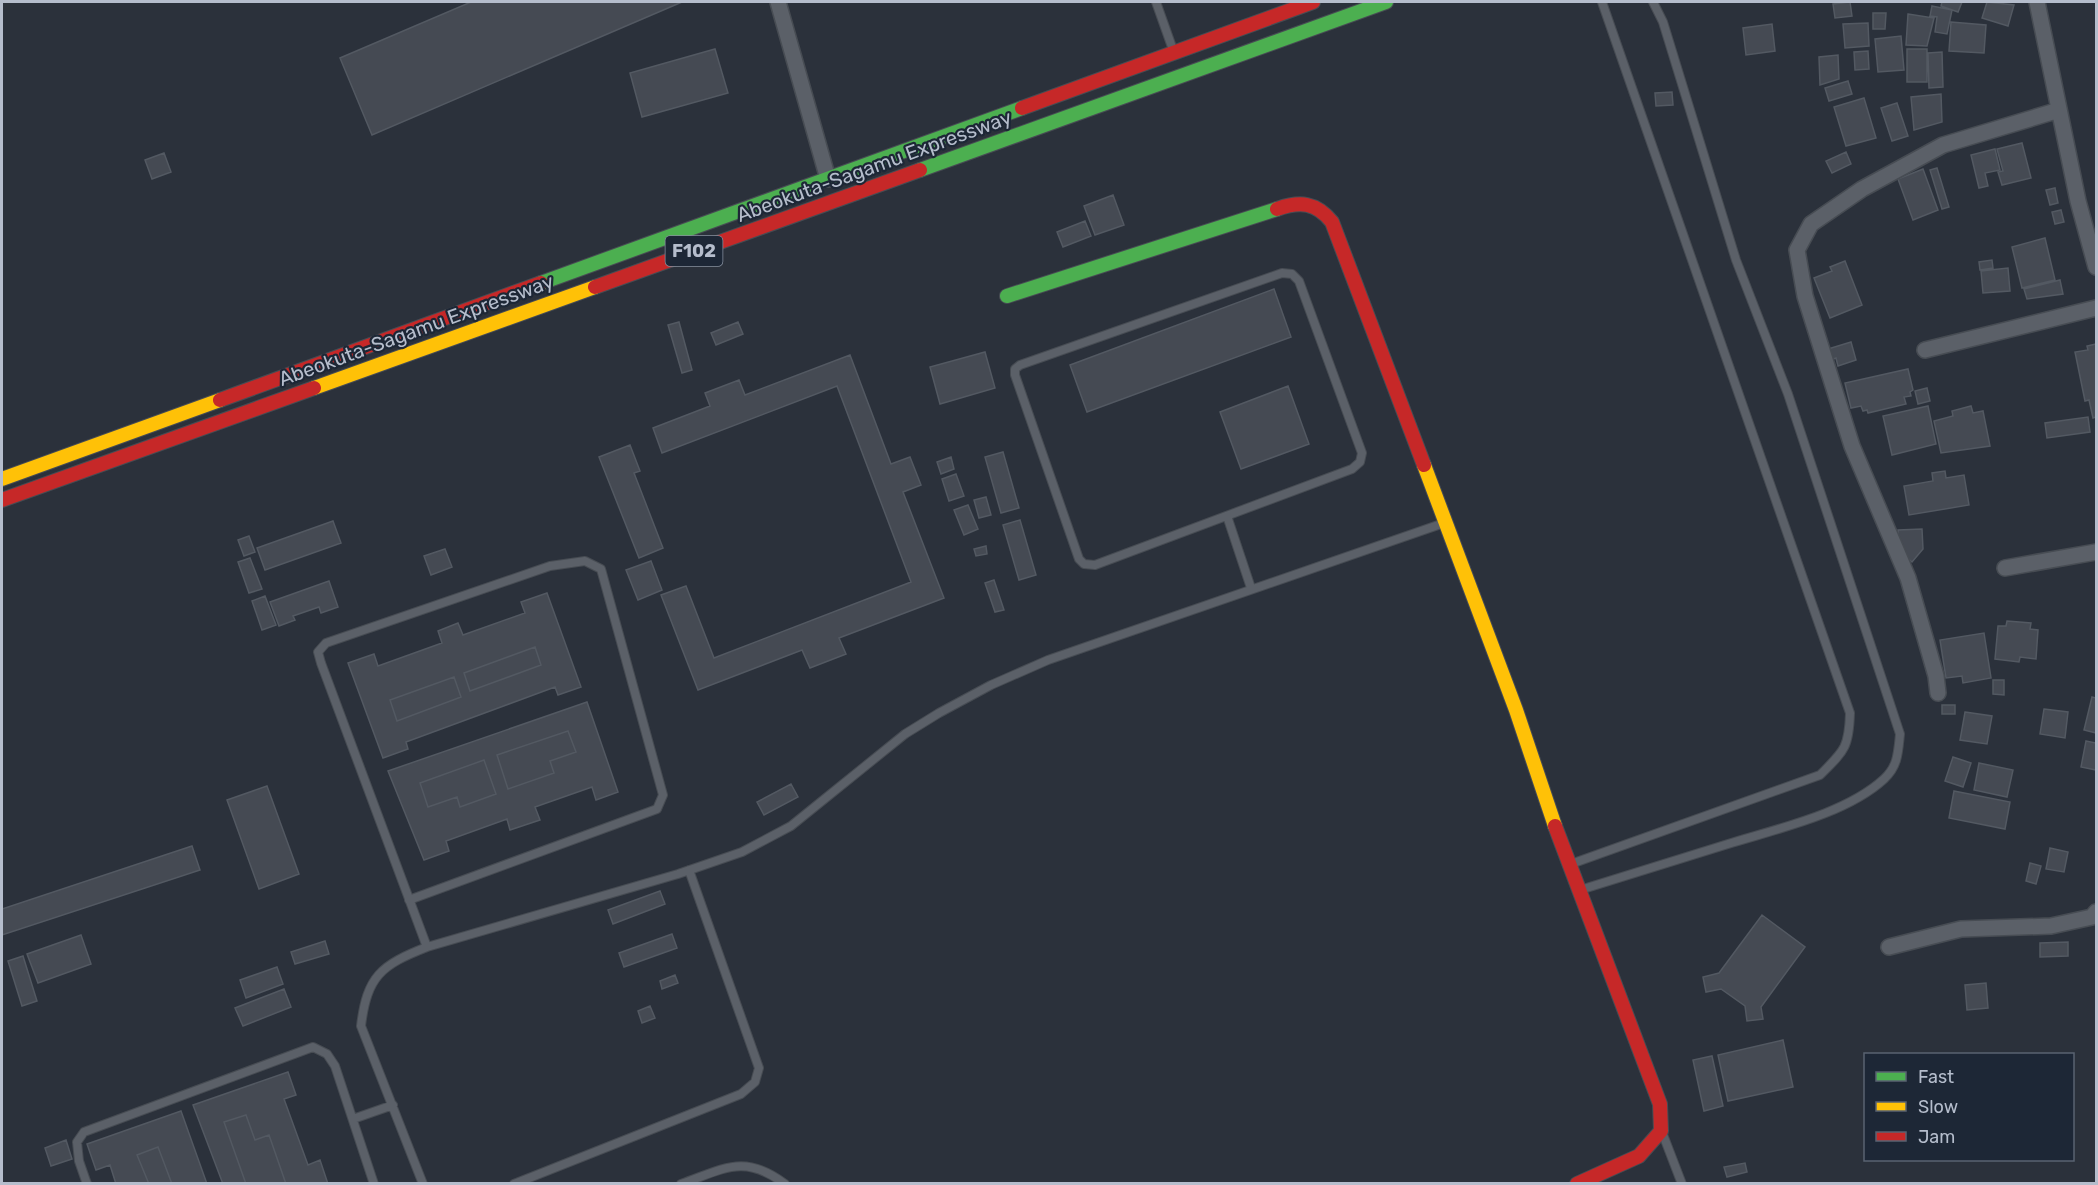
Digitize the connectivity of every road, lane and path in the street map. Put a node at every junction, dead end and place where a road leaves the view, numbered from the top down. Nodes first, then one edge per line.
1 (778, 2) edge
2 (1156, 2) edge
3 (1313, 2) edge
4 (1386, 2) edge
5 (1602, 2) edge
6 (1653, 2) edge
7 (2037, 2) edge
8 (1173, 51) junction
9 (2059, 110) junction
10 (828, 179) junction
11 (2097, 267) edge
12 (1007, 296) dead end
13 (2097, 308) edge
14 (1925, 350) dead end
15 (2, 479) edge
16 (2, 500) edge
17 (1227, 516) junction
18 (1446, 522) junction
19 (2097, 552) edge
20 (2005, 568) dead end
21 (1251, 588) junction
22 (1938, 693) dead end
23 (1568, 864) junction
24 (689, 870) junction
25 (1578, 891) junction
26 (409, 900) junction
27 (2097, 912) edge
28 (427, 947) junction
29 (1889, 947) dead end
30 (393, 1105) junction
31 (353, 1119) junction
32 (1661, 1131) junction
33 (87, 1184) edge
34 (374, 1184) edge
35 (423, 1184) edge
36 (514, 1184) edge
37 (681, 1184) edge
38 (785, 1184) edge
39 (1577, 1184) edge
40 (1682, 1184) edge

1 - 10 street
2 - 8 lane
3 - 8 main road, Abeokuta-Sagamu Expressway / F102
4 - 16 main road, Abeokuta-Sagamu Expressway / F102
5 - 23 lane
6 - 25 lane
7 - 9 street
8 - 10 main road, Abeokuta-Sagamu Expressway / F102
9 - 11 street
9 - 22 street
10 - 15 main road, Abeokuta-Sagamu Expressway / F102
12 - 18 main road
13 - 14 street
17 - 17 lane
17 - 21 lane
18 - 21 lane
18 - 23 main road
19 - 20 street
21 - 24 lane
23 - 25 main road
24 - 28 lane
24 - 36 lane
25 - 32 main road
26 - 26 lane
26 - 28 lane
27 - 29 street
28 - 30 lane
30 - 31 lane
30 - 35 lane
31 - 33 lane
31 - 34 lane
32 - 39 main road
32 - 40 lane
37 - 38 lane

